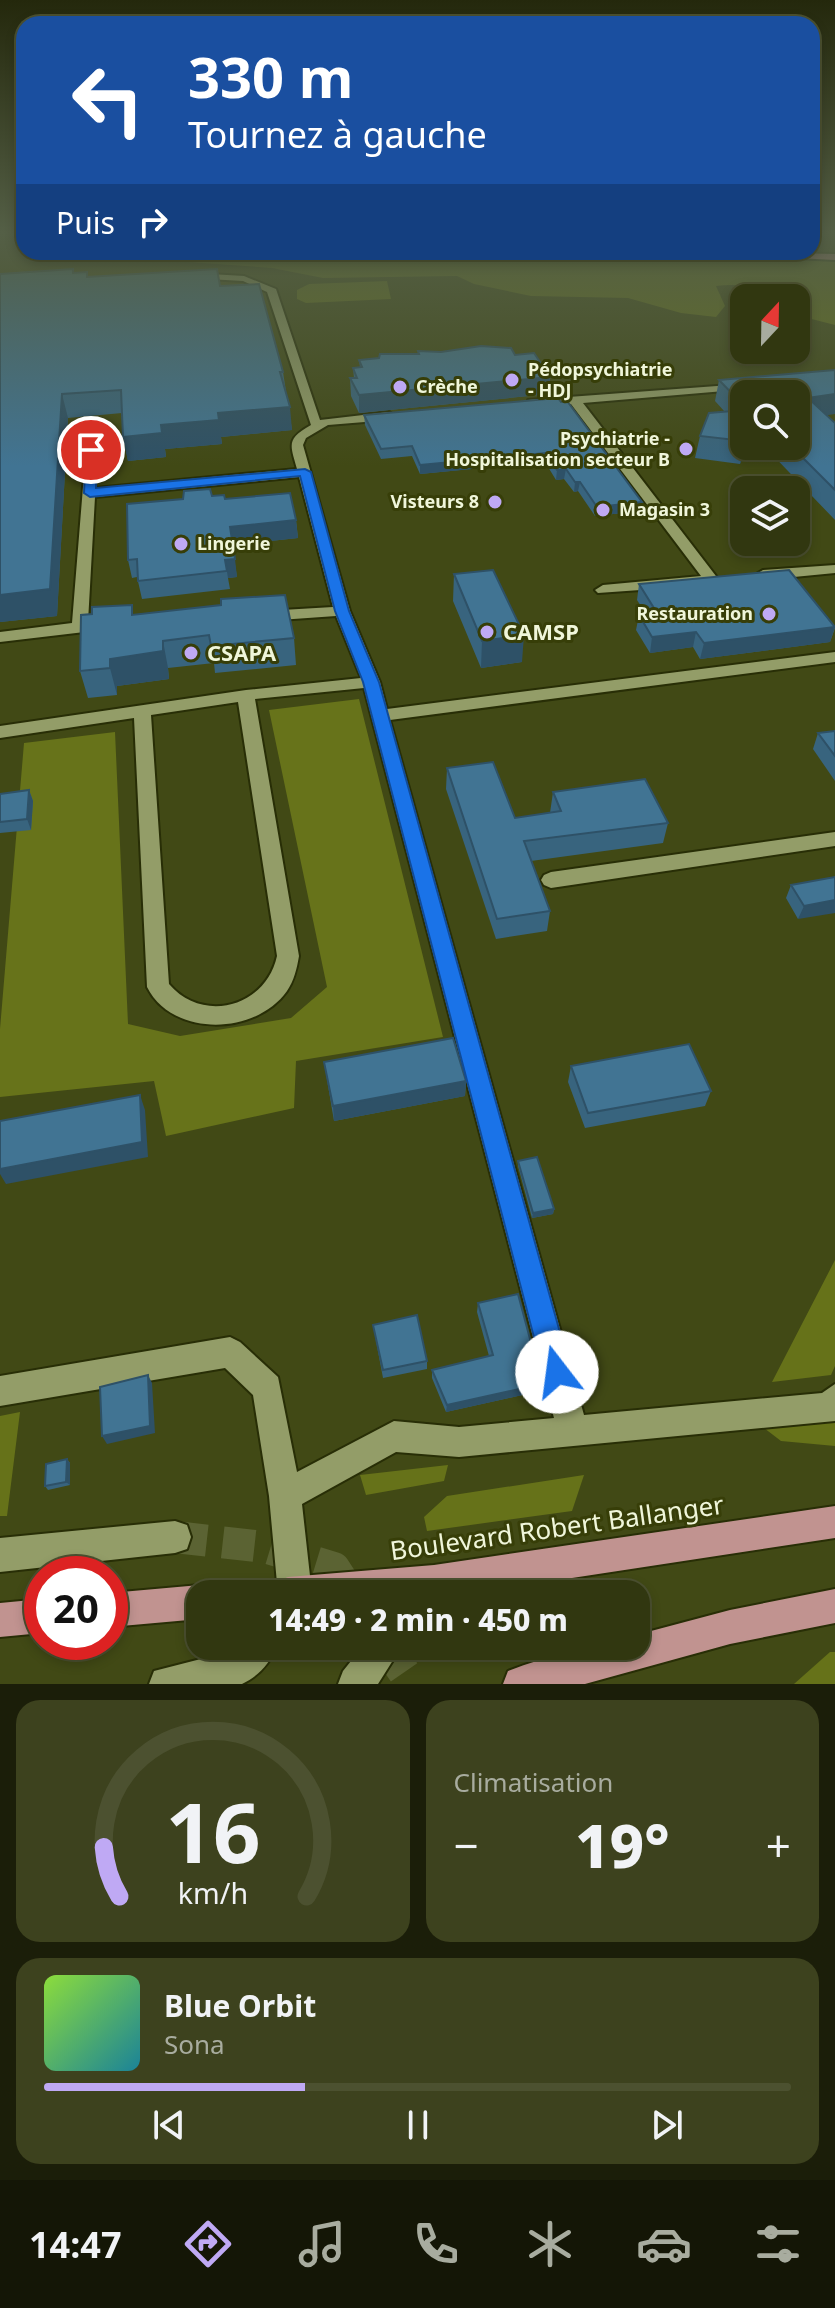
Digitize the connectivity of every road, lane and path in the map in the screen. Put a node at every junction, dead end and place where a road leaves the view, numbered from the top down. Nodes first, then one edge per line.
1 (278, 310) edge
2 (730, 388) edge
3 (574, 399) junction
4 (514, 404) edge
5 (409, 414) edge
6 (317, 425) junction
7 (92, 428) dead end
8 (305, 472) junction
9 (90, 493) junction
10 (835, 569) edge
11 (727, 579) junction
12 (603, 590) dead end
13 (342, 611) junction
14 (250, 617) edge
15 (111, 625) edge
16 (80, 627) junction
17 (0, 637) edge
18 (835, 657) edge
19 (371, 682) junction
20 (246, 695) junction
21 (142, 711) junction
22 (380, 716) junction
23 (0, 732) edge
24 (835, 839) edge
25 (551, 880) dead end
26 (0, 1391) edge
27 (835, 1399) edge
28 (573, 1431) junction
29 (285, 1496) junction
30 (835, 1522) edge
31 (175, 1537) tunnel mouth
32 (0, 1555) edge
33 (294, 1580) edge
34 (479, 1580) edge
35 (186, 1603) edge
36 (835, 1606) edge
37 (128, 1608) edge
38 (24, 1618) edge
39 (0, 1620) edge
40 (247, 1660) edge
41 (374, 1660) edge
42 (167, 1684) edge
43 (356, 1684) edge
44 (521, 1684) edge

1 - 6 lane
2 - 3 lane
3 - 4 lane
3 - 11 lane
5 - 6 lane
6 - 8 lane
7 - 9 lane
8 - 9 lane
8 - 13 lane
9 - 16 lane
10 - 11 lane
11 - 12 lane
13 - 14 lane
13 - 19 lane
15 - 16 lane
16 - 17 lane
18 - 22 lane
19 - 20 lane
19 - 22 lane
20 - 21 lane
20 - 21 lane
21 - 23 lane
22 - 28 lane
24 - 25 lane
26 - 29 lane
27 - 28 lane
28 - 29 lane
29 - 33 lane
30 - 34 main road, Boulevard Robert Ballanger
31 - 32 lane
35 - 37 main road
36 - 44 main road
38 - 39 main road
40 - 42 lane
41 - 43 lane

